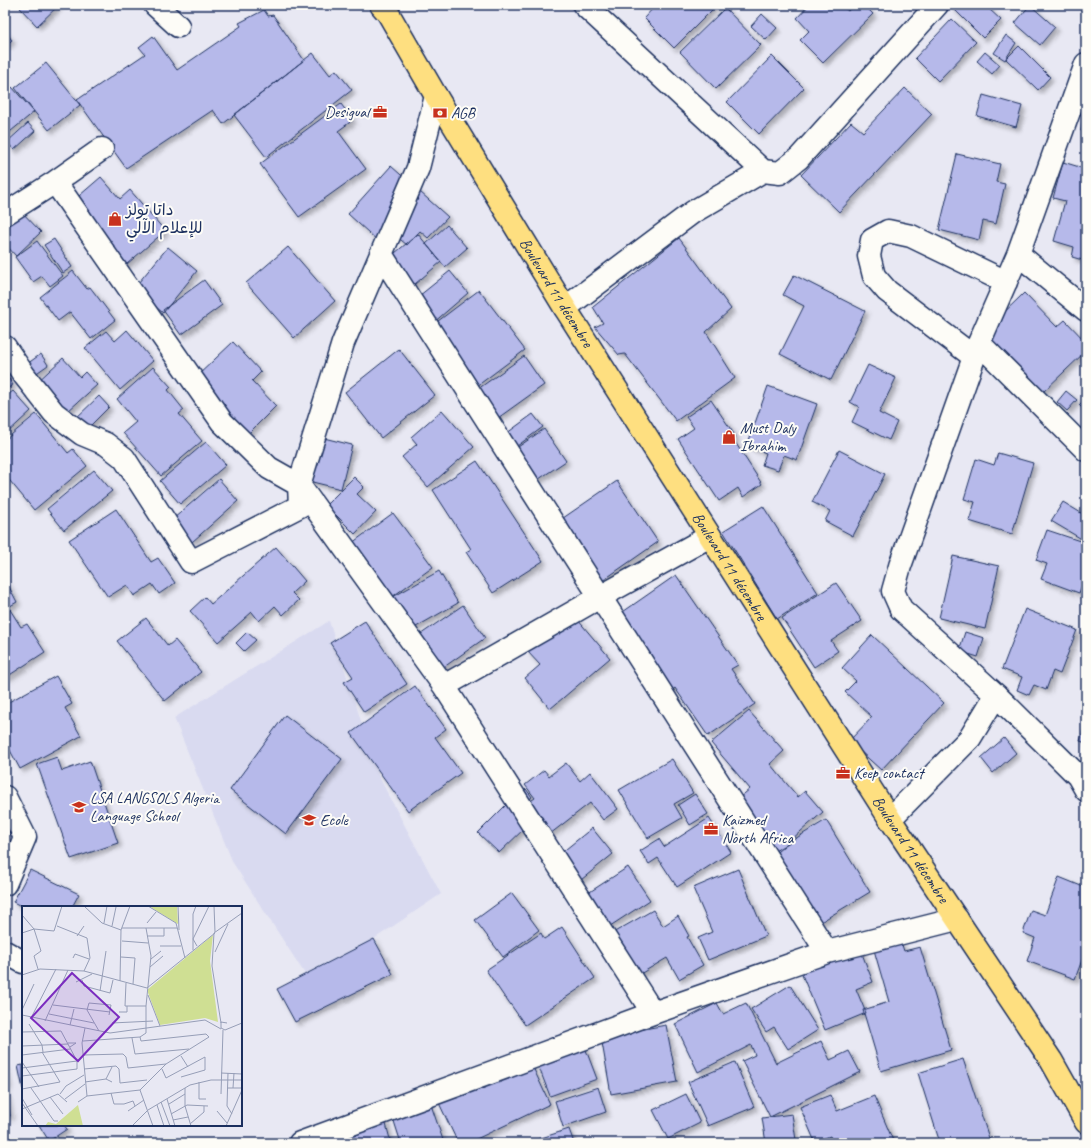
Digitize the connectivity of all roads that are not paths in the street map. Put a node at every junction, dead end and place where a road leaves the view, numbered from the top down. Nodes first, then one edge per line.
1 (155, 5) edge
2 (381, 5) edge
3 (584, 5) edge
4 (937, 5) edge
5 (178, 26) dead end
6 (1086, 64) edge
7 (436, 96) junction
8 (102, 148) dead end
9 (763, 170) junction
10 (55, 182) junction
11 (5, 214) edge
12 (381, 254) junction
13 (1018, 254) junction
14 (1006, 282) junction
15 (565, 308) junction
16 (1086, 310) edge
17 (5, 347) edge
18 (976, 350) junction
19 (1086, 450) edge
20 (299, 485) junction
21 (710, 536) junction
22 (600, 597) junction
23 (444, 686) junction
24 (996, 695) junction
25 (1086, 790) edge
26 (5, 797) edge
27 (890, 819) junction
28 (5, 884) edge
29 (957, 919) junction
30 (5, 952) edge
31 (827, 952) junction
32 (22, 961) edge
33 (653, 1013) junction
34 (1086, 1122) edge
35 (300, 1143) edge

1 - 5 street
2 - 7 main road, Boulevard 11 décembre
3 - 9 street
4 - 9 street
6 - 13 street
7 - 12 street
7 - 15 main road, Boulevard 11 décembre
8 - 10 street
9 - 15 street
10 - 11 street
10 - 20 street
12 - 20 street
12 - 22 street
13 - 14 street
13 - 16 street
14 - 18 street
14 - 18 street
15 - 21 main road, Boulevard 11 décembre
17 - 20 street
18 - 19 street
18 - 24 street
20 - 23 street
21 - 22 street
21 - 27 main road, Boulevard 11 décembre
22 - 23 street
22 - 31 street
23 - 33 street
24 - 25 street
24 - 27 street
26 - 28 street
27 - 29 main road, Boulevard 11 décembre
29 - 31 street
29 - 34 main road, Boulevard 11 décembre
30 - 32 street
31 - 33 street
33 - 35 street

